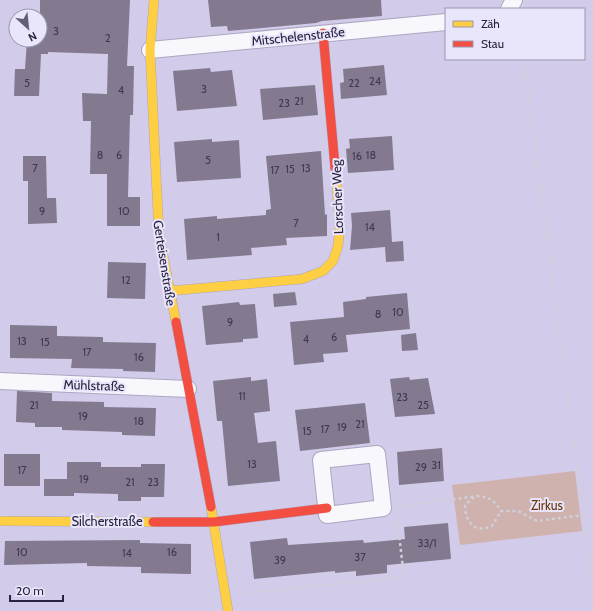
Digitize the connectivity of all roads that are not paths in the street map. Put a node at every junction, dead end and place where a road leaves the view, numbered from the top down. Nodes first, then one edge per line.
1 (154, 0) edge
2 (445, 22) edge
3 (323, 33) junction
4 (150, 50) junction
5 (169, 291) junction
6 (0, 381) edge
7 (188, 389) junction
8 (327, 508) junction
9 (0, 521) edge
10 (214, 522) junction
11 (228, 611) edge

1 - 4 street, Gerteisenstraße
2 - 3 street, Mitschelenstraße
3 - 4 street, Mitschelenstraße
3 - 5 street, Lorscher Weg
4 - 5 street, Gerteisenstraße
5 - 7 street, Gerteisenstraße
6 - 7 street, Mühlstraße
7 - 10 street, Gerteisenstraße
8 - 8 street
8 - 10 street
9 - 10 street, Silcherstraße
10 - 11 street, Gerteisenstraße

